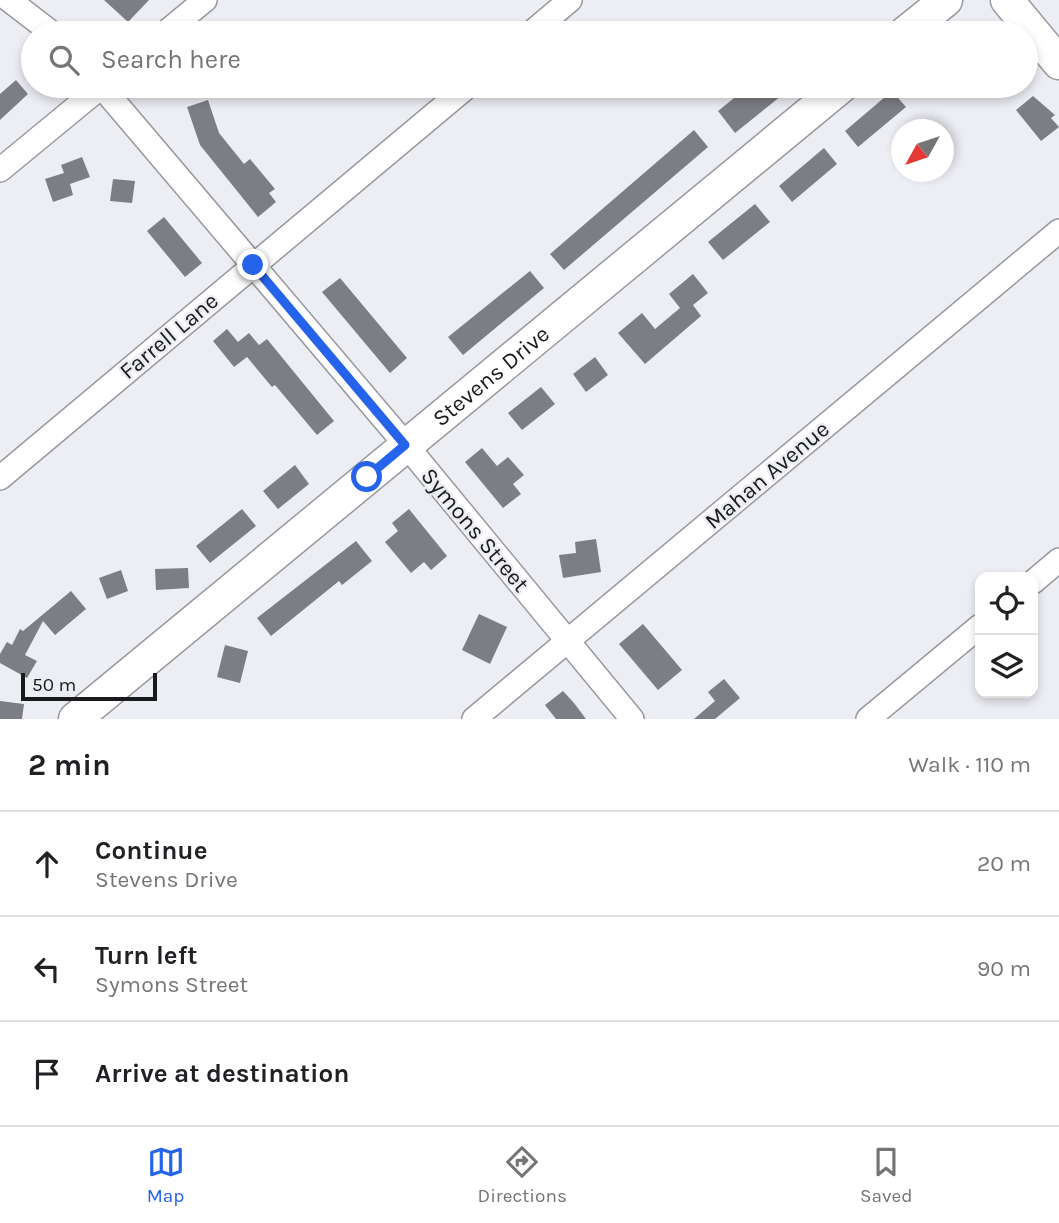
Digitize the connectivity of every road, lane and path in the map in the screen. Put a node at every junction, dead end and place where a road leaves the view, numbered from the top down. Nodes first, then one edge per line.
1 (9, 0) edge
2 (205, 0) edge
3 (570, 0) edge
4 (946, 0) edge
5 (1007, 0) edge
6 (36, 21) edge
7 (180, 21) edge
8 (545, 21) edge
9 (920, 21) edge
10 (1024, 21) edge
11 (1038, 38) edge
12 (1059, 63) edge
13 (87, 98) edge
14 (111, 98) edge
15 (454, 98) edge
16 (827, 98) edge
17 (0, 170) edge
18 (1059, 231) edge
19 (253, 265) junction
20 (405, 445) junction
21 (0, 478) edge
22 (1059, 560) edge
23 (1038, 578) edge
24 (975, 630) edge
25 (567, 641) junction
26 (75, 719) edge
27 (474, 719) edge
28 (632, 719) edge
29 (868, 719) edge

1 - 6 street
2 - 7 street
3 - 8 street
4 - 9 main road
5 - 10 main road
11 - 12 main road
13 - 17 street
14 - 19 street, Symons Street
15 - 19 street, Farrell Lane
16 - 20 main road, Stevens Drive
18 - 25 street, Mahan Avenue
19 - 20 street, Symons Street
19 - 21 street, Farrell Lane
20 - 25 street, Symons Street
20 - 26 main road, Stevens Drive
22 - 23 street
24 - 29 street
25 - 27 street, Mahan Avenue
25 - 28 street, Symons Street

